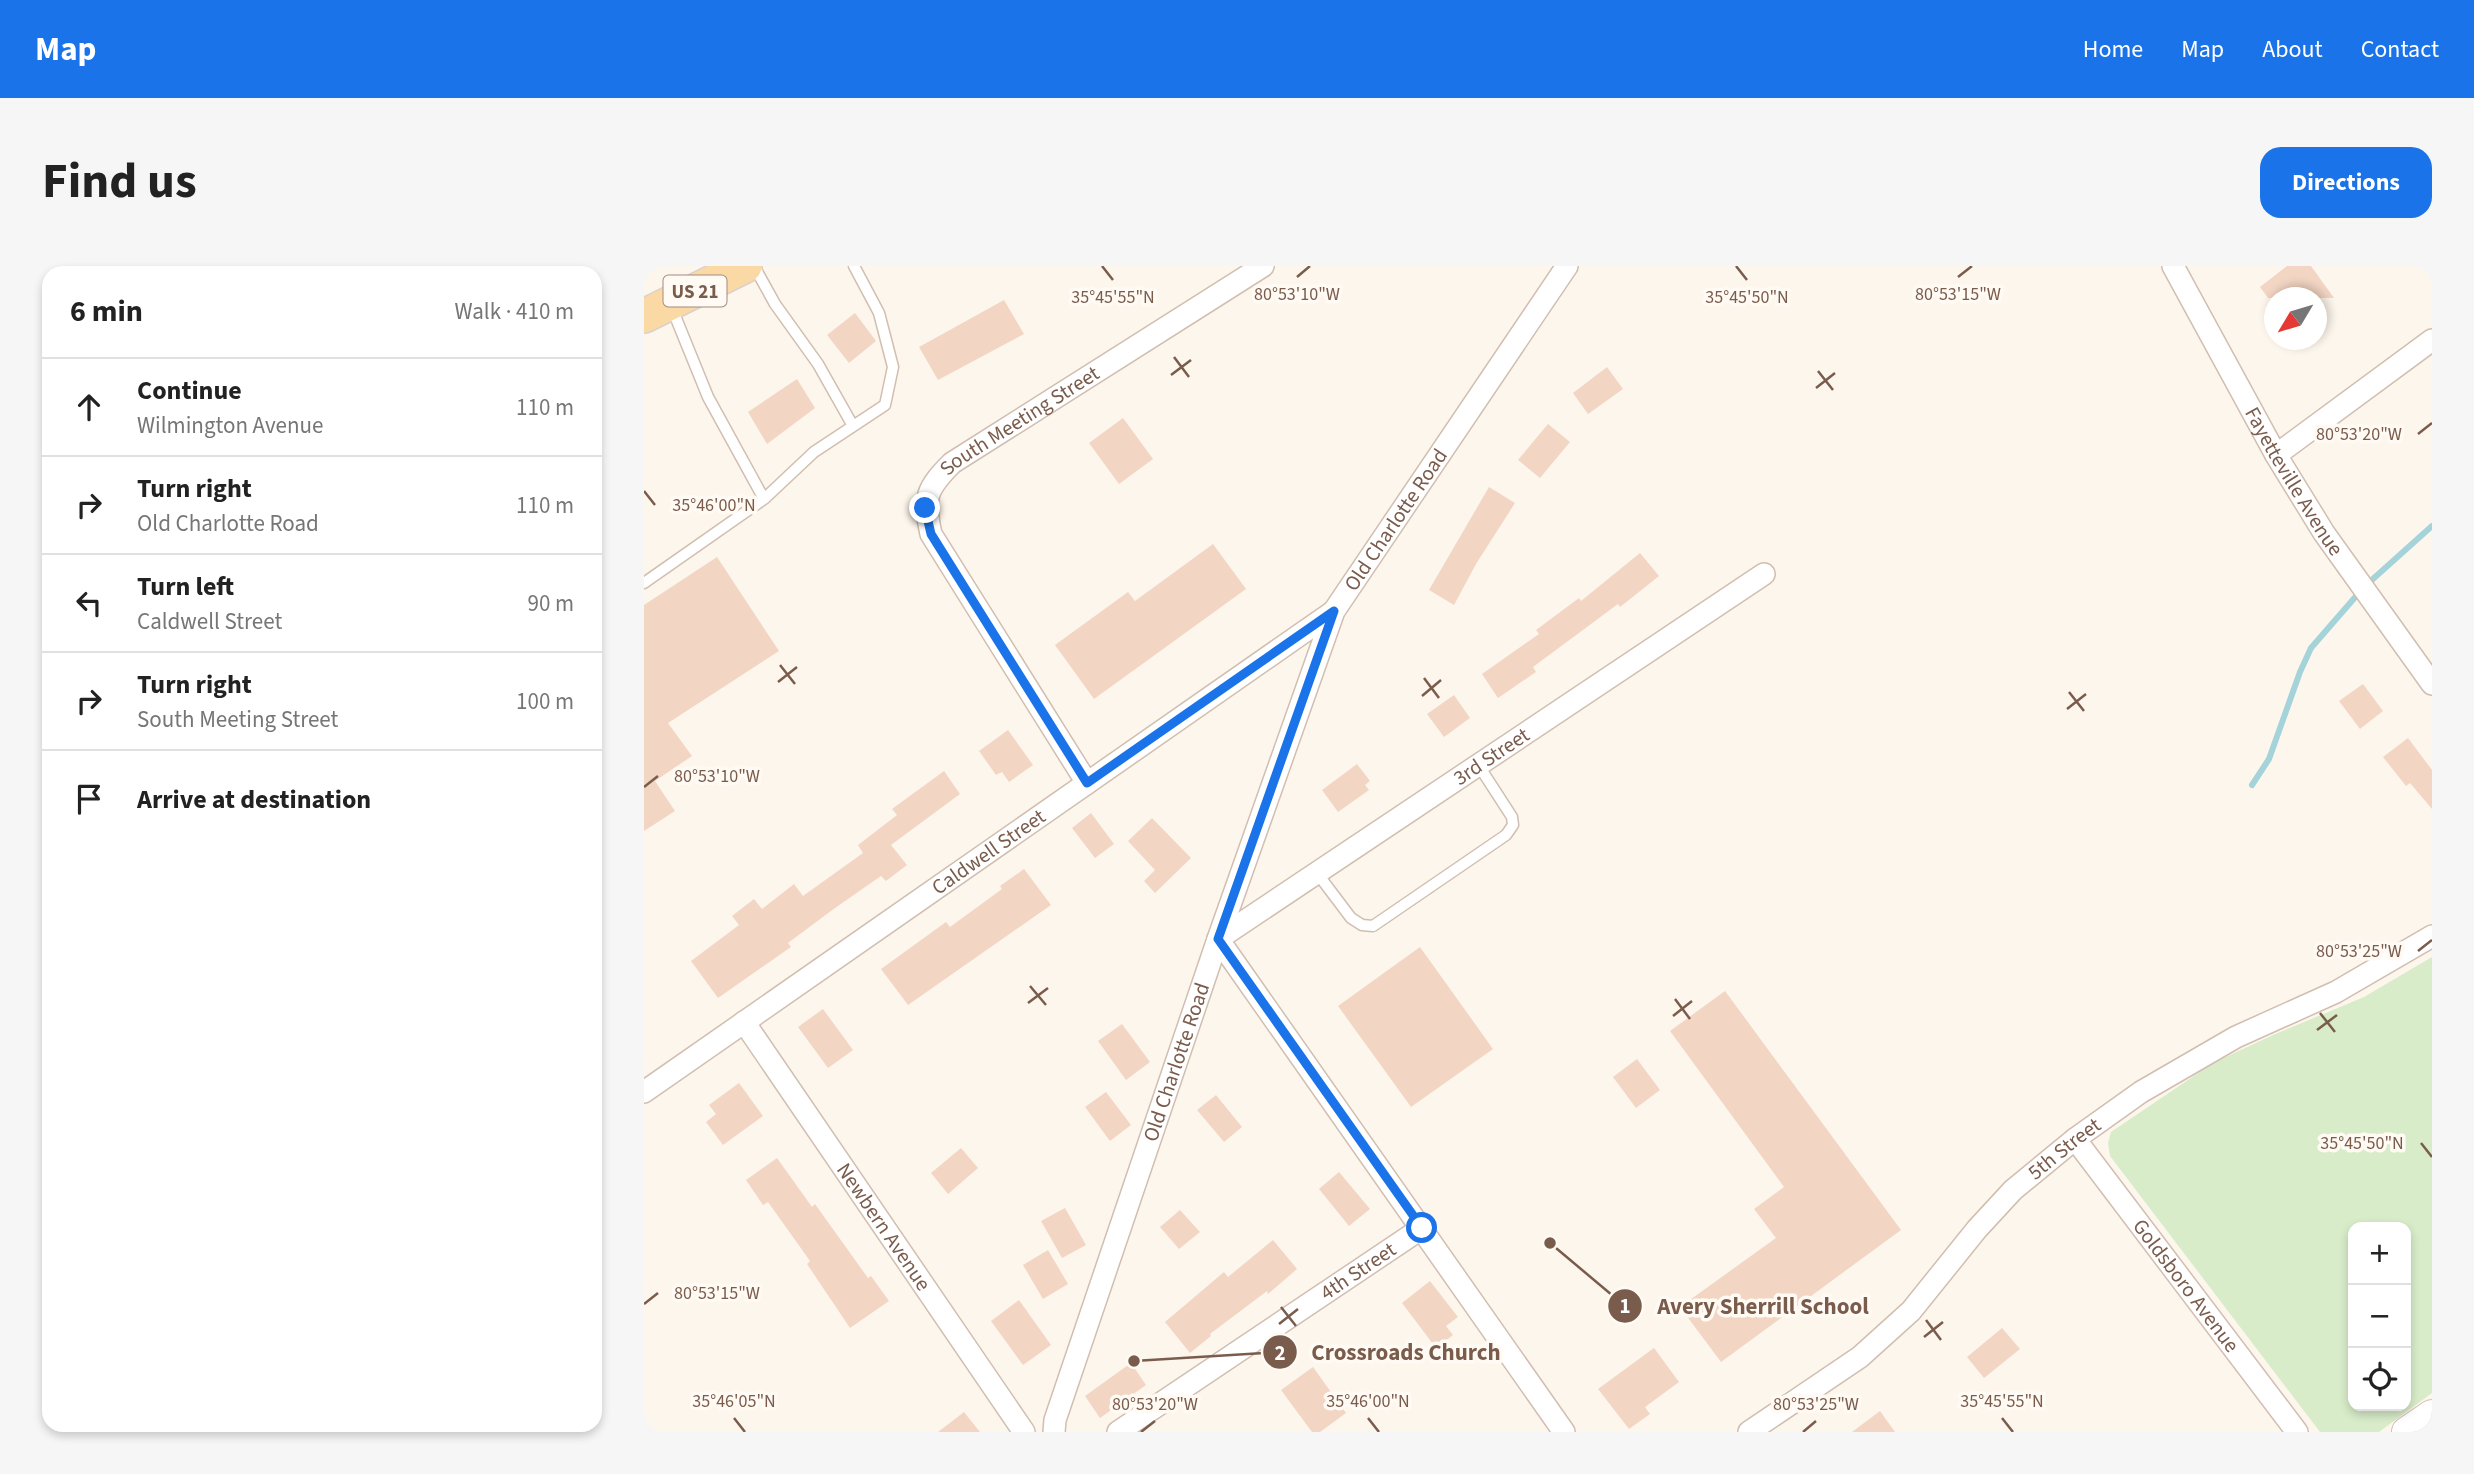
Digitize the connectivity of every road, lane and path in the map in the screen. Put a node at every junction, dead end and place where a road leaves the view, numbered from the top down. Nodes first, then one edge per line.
1 (746, 266) edge
2 (754, 266) edge
3 (854, 266) edge
4 (1263, 266) edge
5 (1567, 266) edge
6 (2173, 266) edge
7 (657, 310) edge
8 (2432, 341) edge
9 (853, 426) junction
10 (2276, 455) junction
11 (764, 499) junction
12 (1764, 574) dead end
13 (644, 583) edge
14 (1334, 611) junction
15 (2432, 684) edge
16 (1479, 766) junction
17 (1087, 783) junction
18 (1317, 873) junction
19 (2432, 936) edge
20 (1218, 939) junction
21 (744, 1022) junction
22 (644, 1092) edge
23 (2075, 1139) junction
24 (1422, 1228) junction
25 (2432, 1415) edge
26 (1024, 1432) edge
27 (1054, 1432) edge
28 (1118, 1432) edge
29 (1564, 1432) edge
30 (1749, 1432) edge
31 (2297, 1432) edge
32 (2407, 1432) edge

1 - 7 main road, US 21
2 - 9 lane
3 - 9 lane
4 - 17 street, South Meeting Street
5 - 14 street, Old Charlotte Road
6 - 10 street, Fayetteville Avenue
7 - 11 lane
8 - 10 street
9 - 11 lane
10 - 15 street, Fayetteville Avenue
11 - 13 lane
12 - 16 street, 3rd Street
14 - 17 street, Caldwell Street
14 - 20 street, Old Charlotte Road
16 - 18 street, 3rd Street
16 - 18 lane
17 - 21 street, Caldwell Street
18 - 20 street, 3rd Street
19 - 23 street, 5th Street
20 - 24 street
20 - 27 street, Old Charlotte Road
21 - 22 street, Caldwell Street
21 - 26 street, Newbern Avenue
23 - 30 street, 5th Street
23 - 31 street, Goldsboro Avenue
24 - 28 street, 4th Street
24 - 29 street
25 - 32 street

